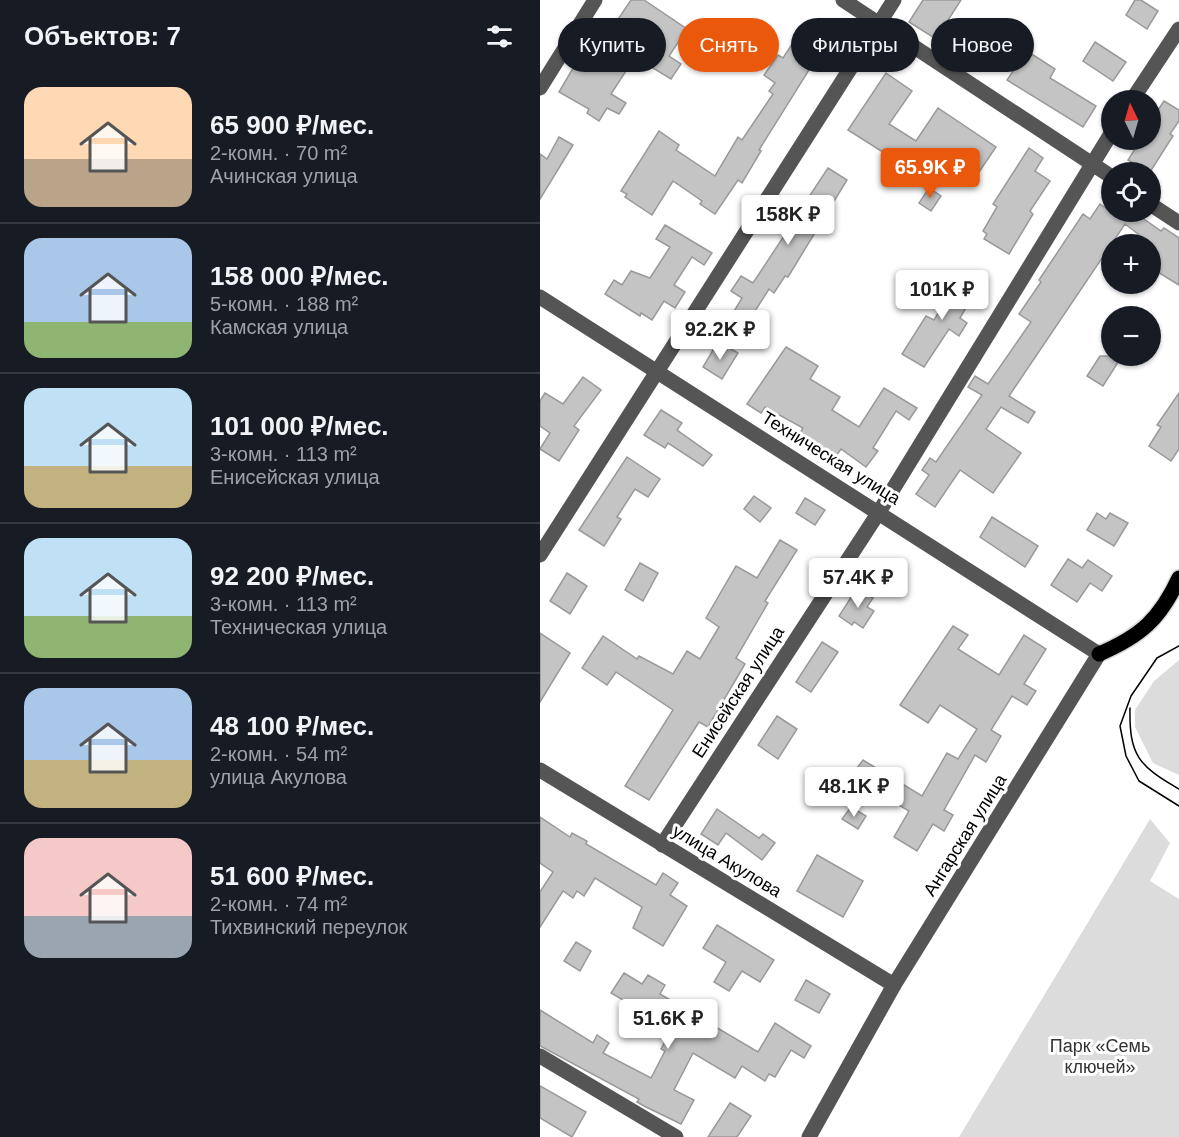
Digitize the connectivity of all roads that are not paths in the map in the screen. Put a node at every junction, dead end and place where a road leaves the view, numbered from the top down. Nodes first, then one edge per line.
1 (595, 0) edge
2 (843, 0) edge
3 (894, 0) edge
4 (869, 18) edge
5 (882, 18) edge
6 (1179, 29) edge
7 (919, 51) edge
8 (847, 72) edge
9 (540, 88) edge
10 (1139, 90) edge
11 (1101, 149) edge
12 (1091, 164) junction
13 (1101, 170) edge
14 (1161, 211) edge
15 (1179, 223) edge
16 (540, 297) edge
17 (657, 371) junction
18 (879, 512) junction
19 (540, 555) edge
20 (1179, 578) edge
21 (1175, 600) edge
22 (1100, 654) junction
23 (540, 770) edge
24 (662, 845) junction
25 (894, 985) junction
26 (540, 1056) edge
27 (676, 1137) edge
28 (809, 1137) edge

1 - 9 street
2 - 4 street
3 - 5 street
6 - 10 street
7 - 12 street
8 - 17 street
11 - 12 street, Енисейская улица
12 - 13 street
12 - 18 street, Енисейская улица
14 - 15 street
16 - 17 street, Техническая улица
17 - 18 street, Техническая улица
17 - 19 street
18 - 22 street, Техническая улица
18 - 24 street, Енисейская улица
20 - 21 main road
21 - 22 main road
22 - 25 street, Ангарская улица
23 - 24 street, улица Акулова
24 - 25 street, улица Акулова
25 - 28 street, Ангарская улица
26 - 27 street

